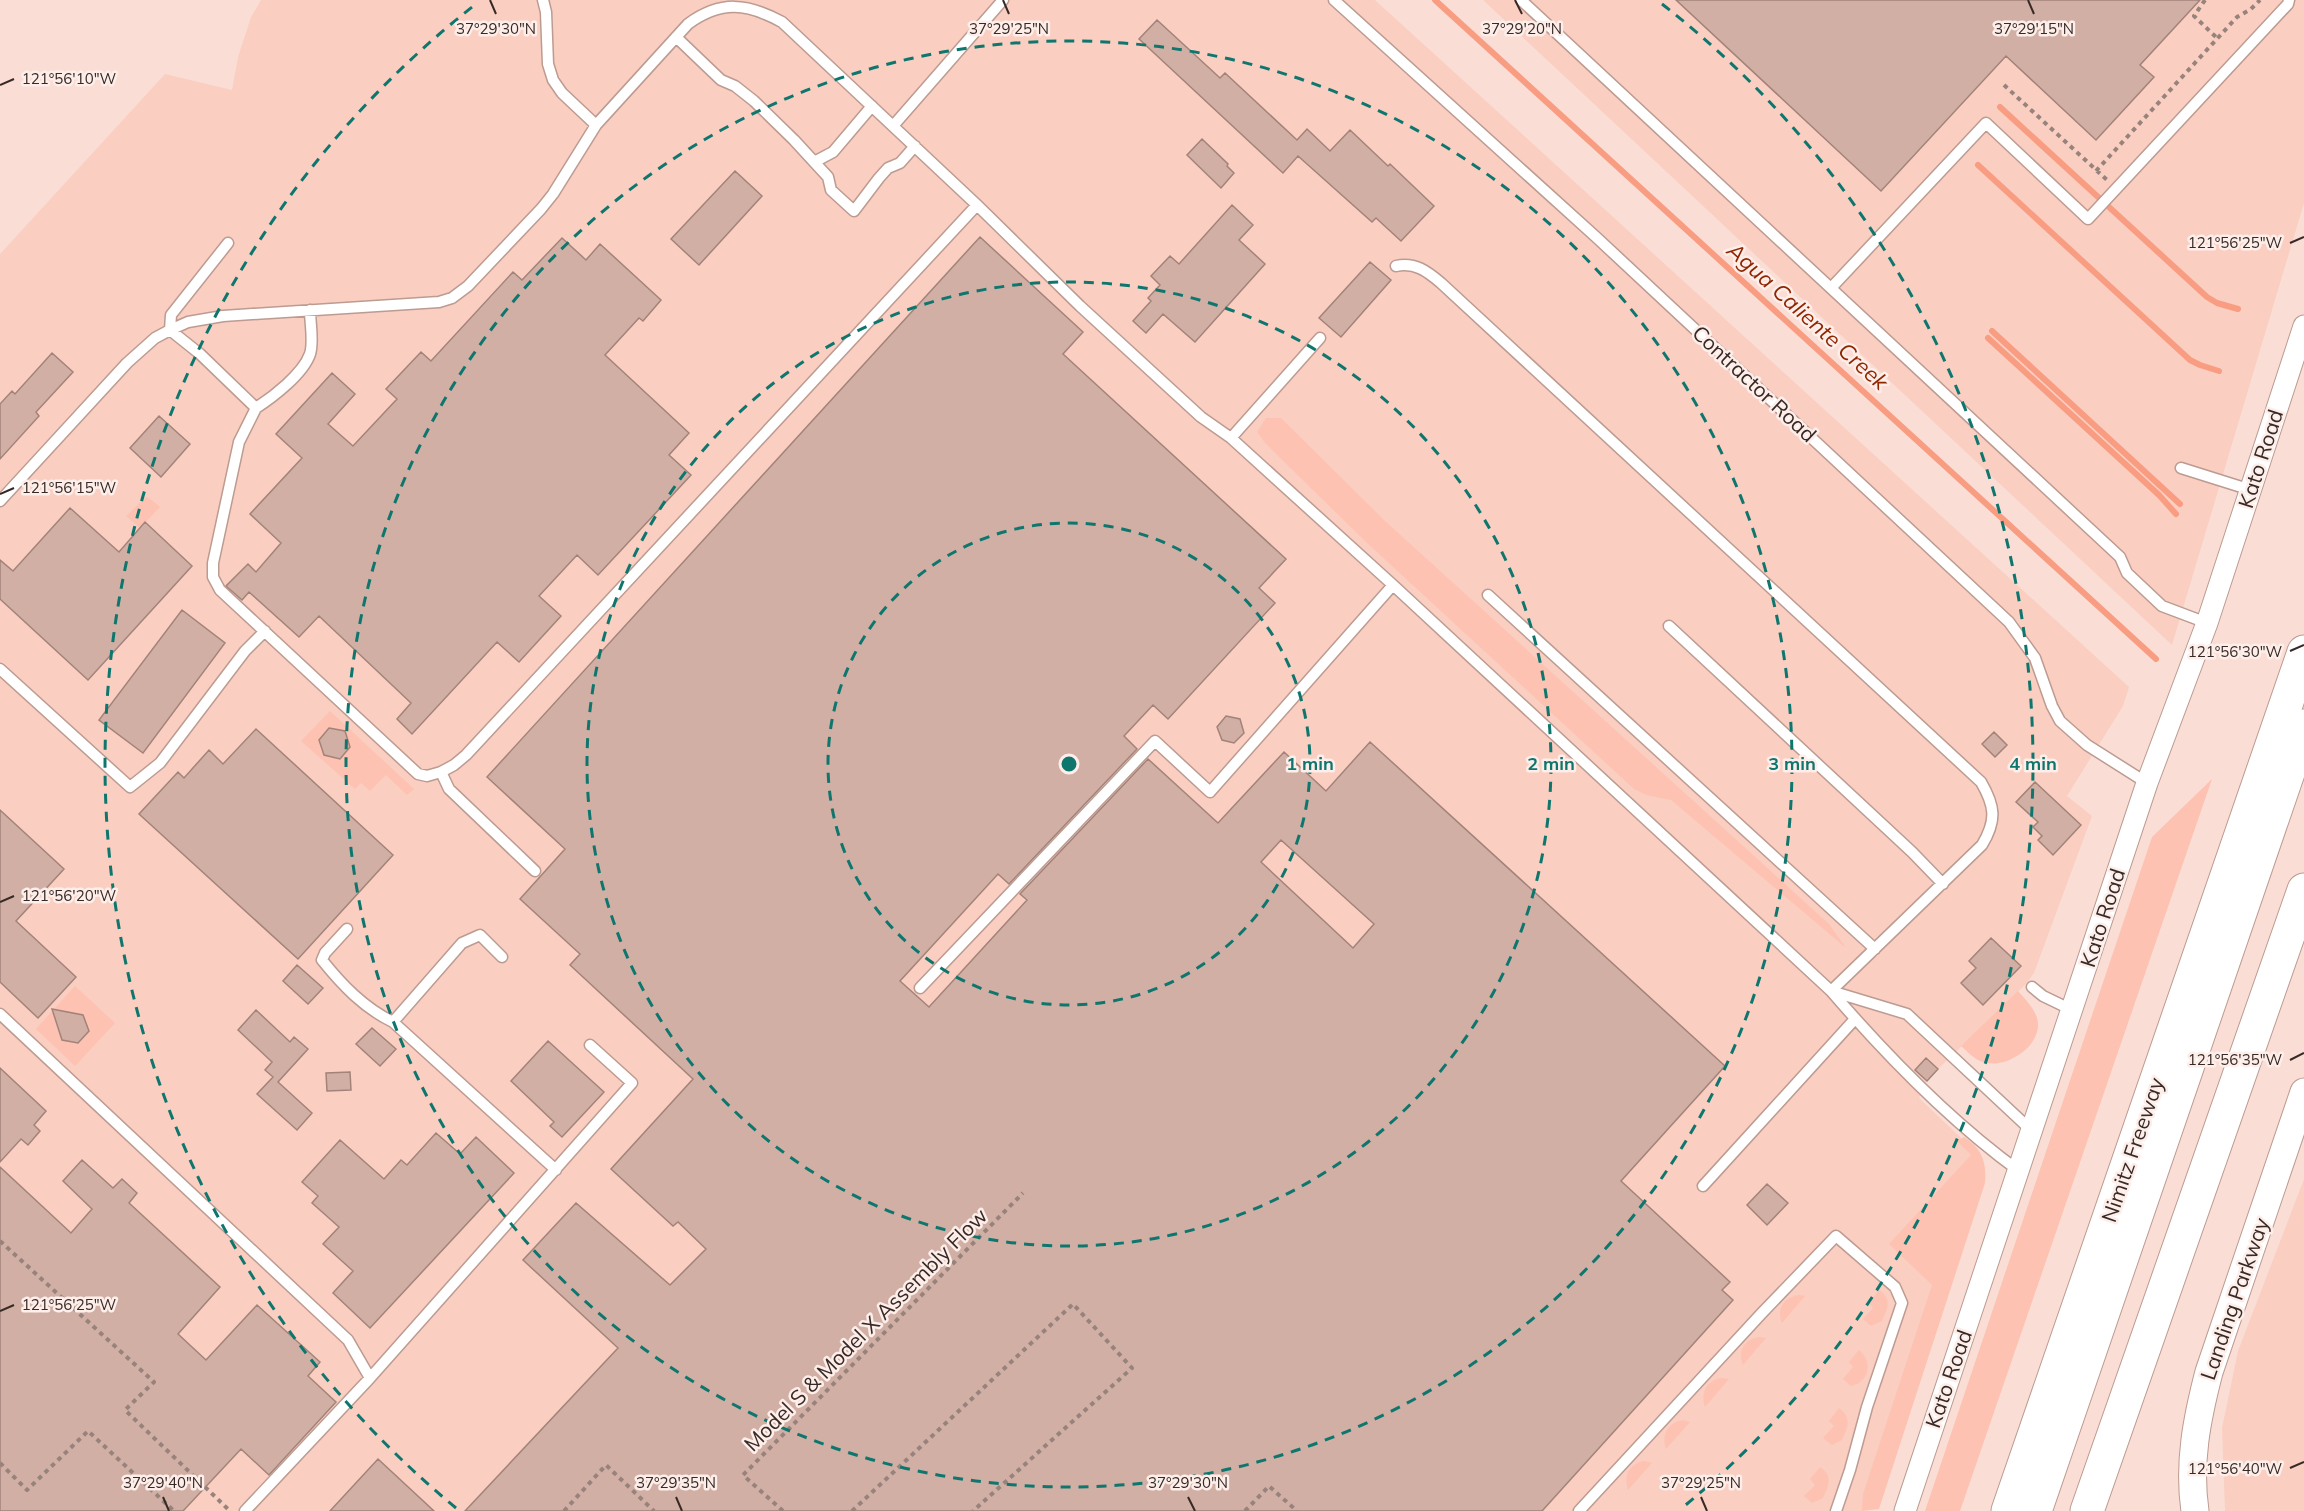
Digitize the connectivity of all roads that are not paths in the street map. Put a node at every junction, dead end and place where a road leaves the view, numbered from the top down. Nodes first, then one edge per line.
1 (543, 0) edge
2 (1003, 0) edge
3 (1334, 0) edge
4 (1521, 0) edge
5 (2289, 0) edge
6 (676, 38) junction
7 (872, 106) junction
8 (596, 125) junction
9 (893, 126) junction
10 (915, 146) junction
11 (816, 161) junction
12 (977, 205) junction
13 (228, 243) dead end
14 (1396, 266) dead end
15 (1831, 288) junction
16 (310, 310) junction
17 (2304, 326) edge
18 (170, 330) junction
19 (1320, 338) dead end
20 (256, 408) junction
21 (1231, 438) junction
22 (2181, 468) dead end
23 (2251, 490) junction
24 (0, 501) edge
25 (1393, 585) junction
26 (1488, 595) dead end
27 (2207, 623) junction
28 (1669, 626) dead end
29 (265, 630) junction
30 (2304, 652) edge
31 (0, 669) edge
32 (2304, 726) edge
33 (441, 772) junction
34 (2147, 783) junction
35 (536, 871) dead end
36 (1943, 884) junction
37 (2304, 890) edge
38 (347, 929) dead end
39 (1875, 949) junction
40 (502, 957) dead end
41 (2032, 987) dead end
42 (920, 988) dead end
43 (1831, 991) junction
44 (2072, 1010) junction
45 (0, 1014) edge
46 (1855, 1019) junction
47 (393, 1022) junction
48 (590, 1045) dead end
49 (2304, 1092) edge
50 (2032, 1131) junction
51 (556, 1170) junction
52 (2019, 1172) junction
53 (1703, 1186) dead end
54 (370, 1378) junction
55 (245, 1511) edge
56 (1579, 1511) edge
57 (1836, 1511) edge
58 (1905, 1511) edge
59 (2008, 1511) edge
60 (2035, 1511) edge
61 (2087, 1511) edge
62 (2195, 1511) edge

1 - 8 lane
2 - 9 lane
3 - 34 lane, Contractor Road
4 - 15 lane
5 - 15 lane
6 - 7 lane
6 - 8 lane
6 - 11 lane
7 - 9 lane
7 - 11 lane
8 - 16 lane
9 - 10 lane
10 - 11 lane
10 - 12 lane
12 - 21 lane
12 - 33 lane
13 - 18 lane
14 - 36 lane
15 - 27 lane
16 - 18 lane
16 - 20 lane
17 - 23 street, Kato Road
18 - 20 lane
18 - 24 lane
19 - 21 lane
20 - 29 lane
21 - 25 lane
22 - 23 lane
23 - 27 street, Kato Road
25 - 42 lane
25 - 43 lane
26 - 39 lane
27 - 34 street, Kato Road
28 - 36 lane
29 - 31 lane
29 - 33 lane
30 - 59 highway, Nimitz Freeway
32 - 60 highway
33 - 35 lane
34 - 44 street, Kato Road
36 - 39 lane
37 - 61 highway
38 - 47 lane
39 - 43 lane
40 - 47 lane
41 - 44 lane
43 - 46 lane
43 - 50 lane
44 - 50 street, Kato Road
45 - 54 lane
46 - 52 lane
46 - 53 lane
47 - 51 lane
48 - 51 lane
49 - 62 street, Landing Parkway
50 - 52 street, Kato Road
51 - 54 lane
52 - 58 street, Kato Road
54 - 55 lane
56 - 57 lane

